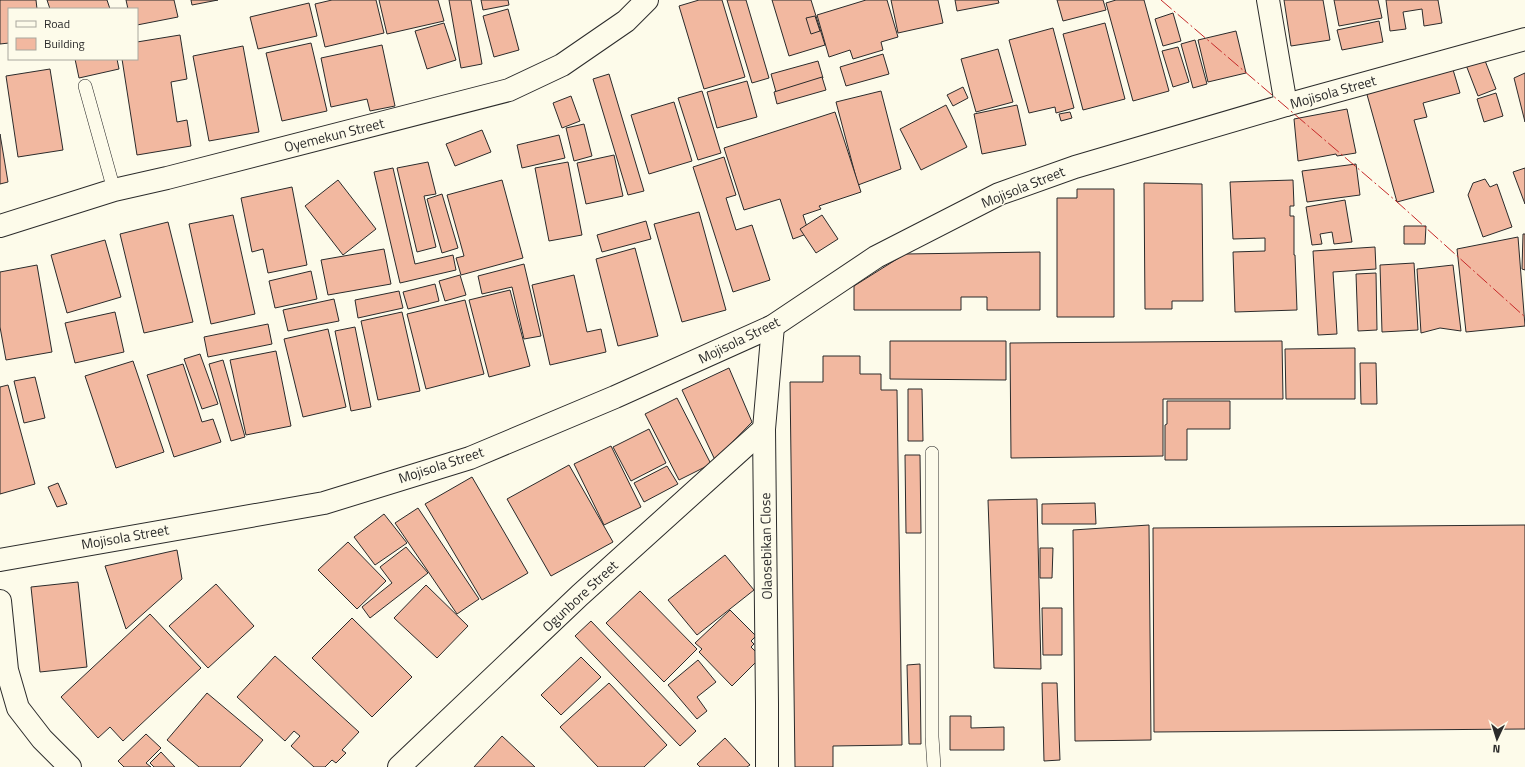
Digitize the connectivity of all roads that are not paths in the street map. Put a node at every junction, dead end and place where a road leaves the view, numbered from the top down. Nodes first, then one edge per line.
1 (647, 0) edge
2 (1268, 0) edge
3 (1525, 39) edge
4 (85, 86) dead end
5 (1286, 105) junction
6 (114, 190) junction
7 (0, 226) edge
8 (773, 326) junction
9 (764, 429) junction
10 (932, 453) dead end
11 (0, 560) edge
12 (0, 601) edge
13 (70, 767) edge
14 (399, 767) edge
15 (766, 767) edge
16 (934, 767) edge

1 - 6 street, Oyemekun Street
2 - 5 street
3 - 5 street, Mojisola Street
4 - 6 lane
5 - 8 street, Mojisola Street
6 - 7 street, Oyemekun Street
8 - 9 street, Olaosebikan Close
8 - 11 street, Mojisola Street
9 - 14 street, Ogunbore Street
9 - 15 street, Olaosebikan Close
10 - 16 lane
12 - 13 street

